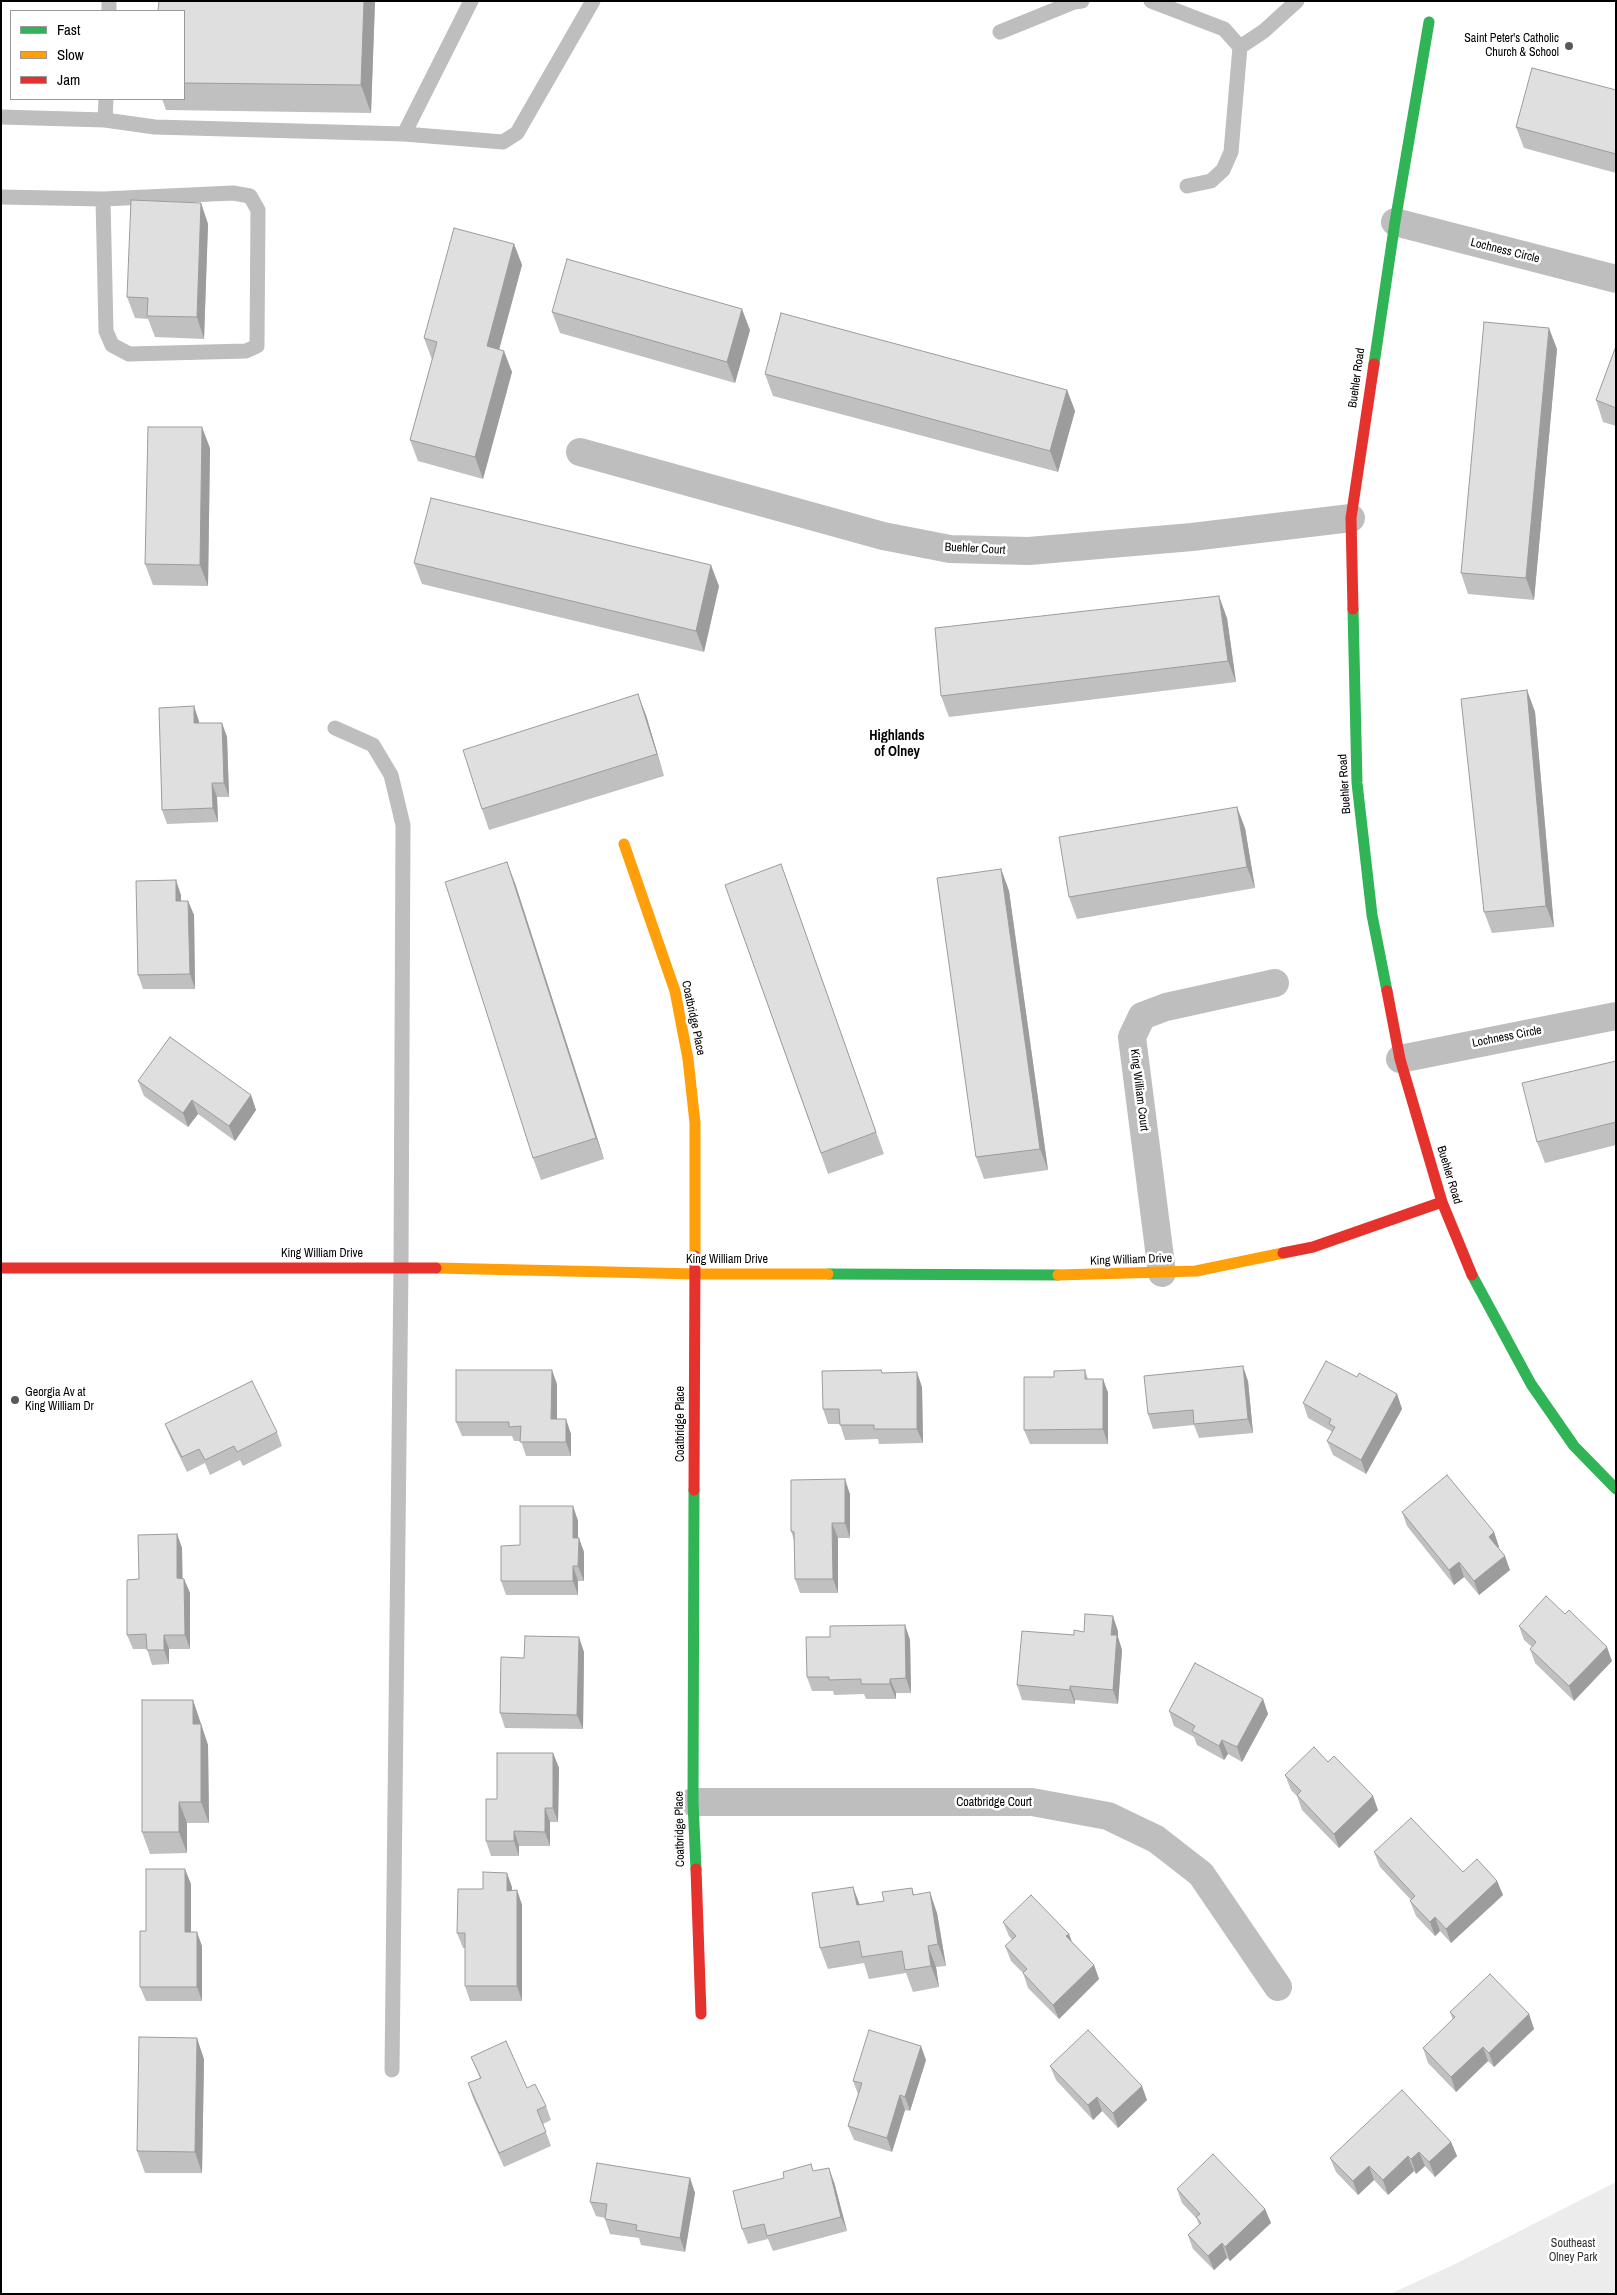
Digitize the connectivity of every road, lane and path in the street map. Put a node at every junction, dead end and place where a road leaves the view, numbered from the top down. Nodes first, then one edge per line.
1 (471, 1) edge
2 (593, 1) edge
3 (1082, 1) edge
4 (1151, 1) edge
5 (1296, 1) edge
6 (1429, 22) dead end
7 (1000, 32) dead end
8 (1240, 47) junction
9 (106, 100) edge
10 (1, 117) edge
11 (106, 120) junction
12 (404, 134) junction
13 (1187, 186) dead end
14 (1, 197) edge
15 (104, 199) junction
16 (1394, 222) junction
17 (1616, 279) edge
18 (580, 452) dead end
19 (1351, 518) junction
20 (335, 728) dead end
21 (624, 844) dead end
22 (1275, 983) dead end
23 (1616, 1016) edge
24 (1400, 1059) junction
25 (1442, 1202) junction
26 (401, 1267) junction
27 (1, 1268) edge
28 (1162, 1273) junction
29 (696, 1274) junction
30 (1616, 1490) edge
31 (693, 1802) junction
32 (1278, 1987) dead end
33 (701, 2014) dead end
34 (392, 2070) dead end

1 - 12 lane
2 - 12 lane
3 - 7 lane
4 - 8 lane
5 - 8 lane
6 - 16 street, Buehler Road
8 - 13 lane
9 - 11 lane
10 - 11 lane
11 - 12 lane
14 - 15 lane
15 - 15 lane
16 - 17 street, Lochness Circle
16 - 19 street, Buehler Road
18 - 19 street, Buehler Court
19 - 24 street, Buehler Road
20 - 26 lane
21 - 29 street, Coatbridge Place
22 - 28 street, King William Court
23 - 24 street, Lochness Circle
24 - 25 street, Buehler Road
25 - 28 street, King William Drive
25 - 30 street, Buehler Road
26 - 27 street, King William Drive
26 - 29 street, King William Drive
26 - 34 lane
28 - 29 street, King William Drive
29 - 31 street, Coatbridge Place
31 - 32 street, Coatbridge Court
31 - 33 street, Coatbridge Place

